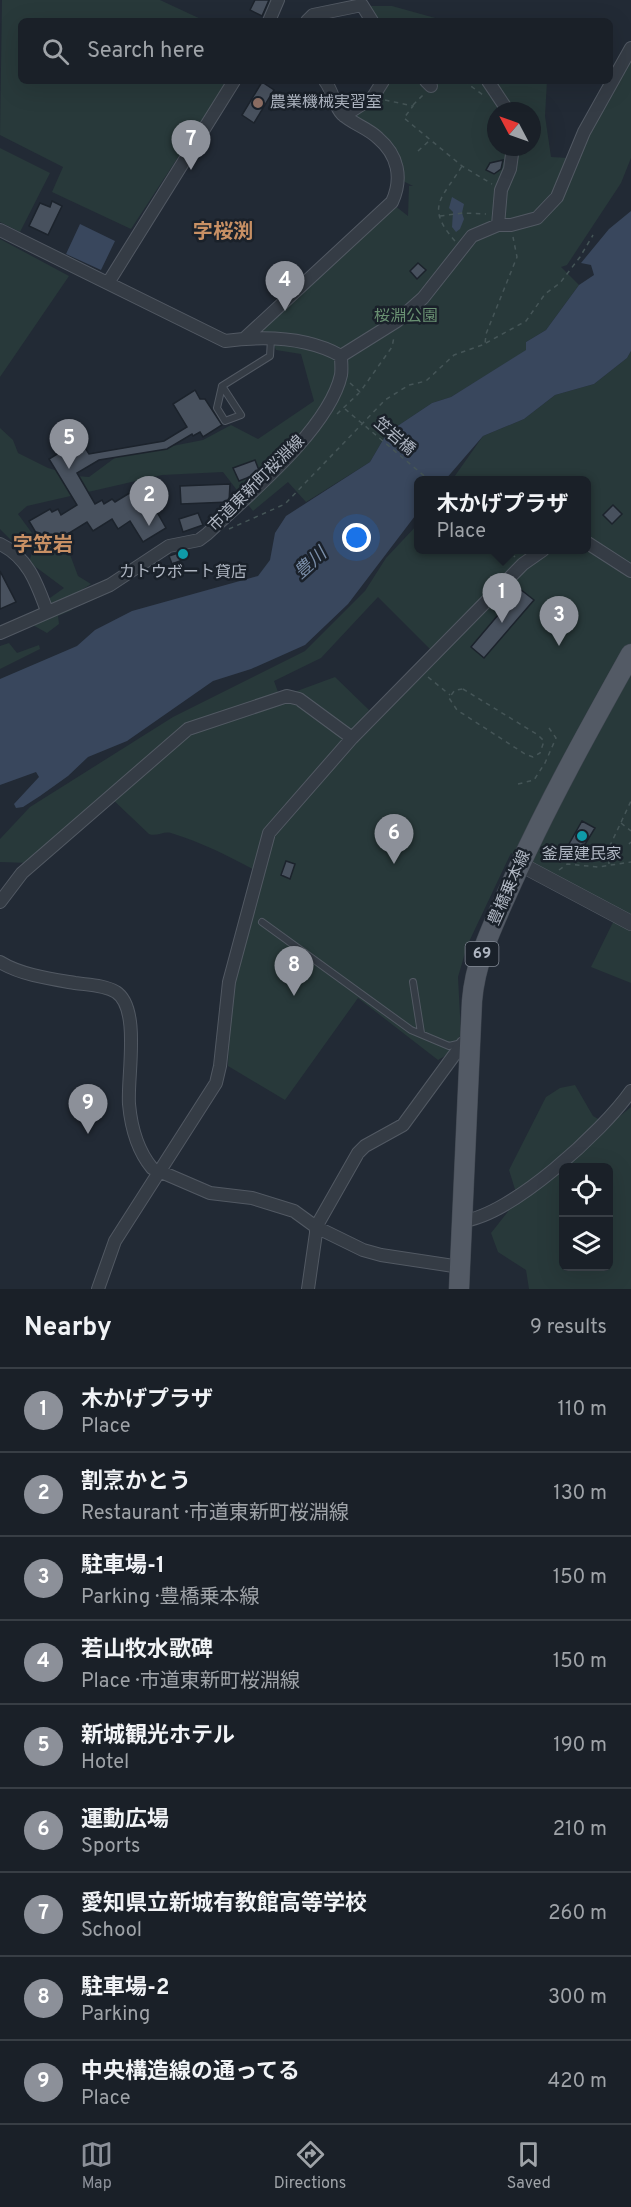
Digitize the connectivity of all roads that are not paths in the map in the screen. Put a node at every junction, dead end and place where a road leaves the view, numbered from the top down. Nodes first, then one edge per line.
1 (278, 0) edge
2 (270, 18) edge
3 (310, 18) edge
4 (370, 18) edge
5 (631, 48) edge
6 (613, 80) edge
7 (232, 84) edge
8 (328, 84) edge
9 (381, 84) edge
10 (490, 84) edge
11 (611, 84) edge
12 (502, 102) edge
13 (344, 116) junction
14 (512, 156) edge
15 (502, 221) junction
16 (0, 230) edge
17 (108, 283) junction
18 (245, 338) junction
19 (272, 339) junction
20 (341, 356) junction
21 (222, 386) junction
22 (0, 544) edge
23 (591, 545) edge
24 (537, 554) edge
25 (631, 571) edge
26 (47, 611) junction
27 (0, 633) edge
28 (631, 654) edge
29 (351, 738) junction
30 (520, 864) junction
31 (0, 902) edge
32 (262, 922) dead end
33 (631, 923) edge
34 (0, 962) edge
35 (413, 982) dead end
36 (421, 1033) junction
37 (466, 1042) junction
38 (631, 1091) edge
39 (158, 1170) junction
40 (462, 1221) junction
41 (316, 1227) junction
42 (460, 1267) junction
43 (98, 1289) edge
44 (308, 1289) edge
45 (459, 1289) edge

1 - 2 street
3 - 4 street
5 - 6 street
7 - 17 street
8 - 13 street
9 - 13 street
10 - 12 street
11 - 15 street
13 - 18 street
14 - 15 street
15 - 20 street
16 - 17 street
17 - 18 street
18 - 19 street
19 - 20 street
19 - 21 lane
20 - 26 street, 市道東新町桜淵線
21 - 21 lane
22 - 26 street
23 - 25 street
24 - 29 street
26 - 27 street, 市道東新町桜淵線
28 - 30 main road, 豊橋乗本線 / 69
29 - 31 street
29 - 39 street
30 - 33 street
30 - 37 main road, 豊橋乗本線 / 69
32 - 36 lane
34 - 39 street
35 - 36 lane
36 - 37 lane
37 - 40 main road, 豊橋乗本線 / 69
37 - 41 street
38 - 40 street
39 - 41 street
39 - 43 street
40 - 42 main road, 豊橋乗本線 / 69
41 - 42 street
41 - 44 street
42 - 45 main road, 豊橋乗本線 / 69

